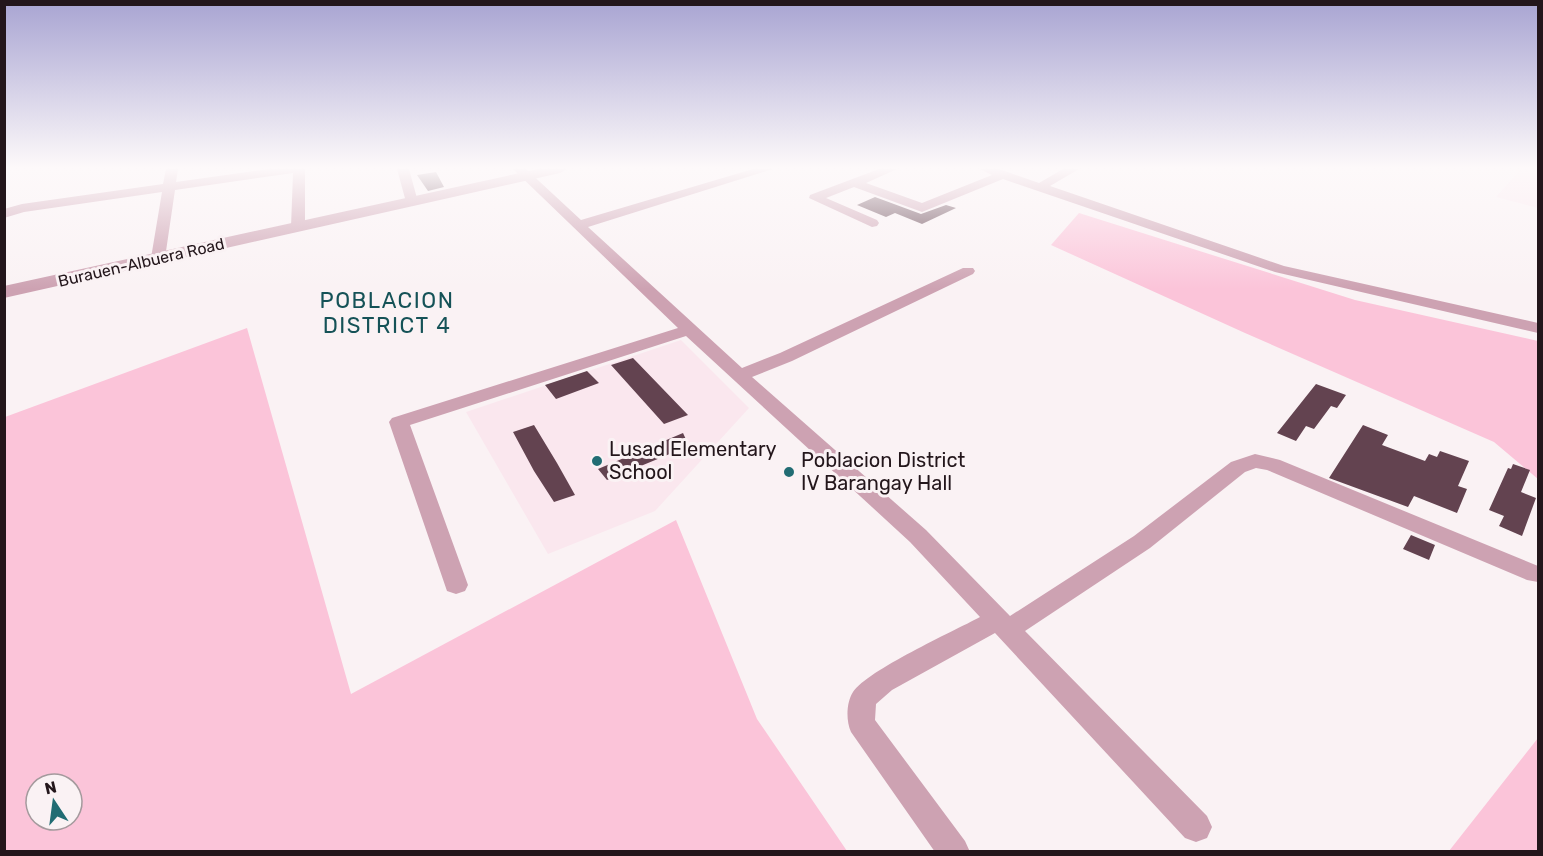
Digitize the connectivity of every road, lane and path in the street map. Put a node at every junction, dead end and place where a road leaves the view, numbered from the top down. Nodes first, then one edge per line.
1 (19, 209) edge
2 (167, 209) edge
3 (298, 209) edge
4 (380, 209) edge
5 (561, 209) edge
6 (634, 209) edge
7 (840, 209) edge
8 (1104, 209) edge
9 (4, 214) edge
10 (872, 223) dead end
11 (579, 225) junction
12 (298, 227) junction
13 (158, 258) junction
14 (968, 271) dead end
15 (4, 292) edge
16 (1539, 328) edge
17 (689, 330) junction
18 (740, 375) junction
19 (1535, 574) dead end
20 (456, 585) dead end
21 (1003, 624) junction
22 (1196, 827) dead end
23 (954, 852) edge

1 - 9 street
2 - 13 street
3 - 12 street
4 - 12 street, Burauen-Albuera Road
5 - 11 street
6 - 11 street
7 - 10 street
8 - 16 street
11 - 17 street
12 - 13 street, Burauen-Albuera Road
13 - 15 street, Burauen-Albuera Road
14 - 18 street
17 - 18 street
17 - 20 street
18 - 21 street
19 - 21 street
21 - 22 street
21 - 23 street

